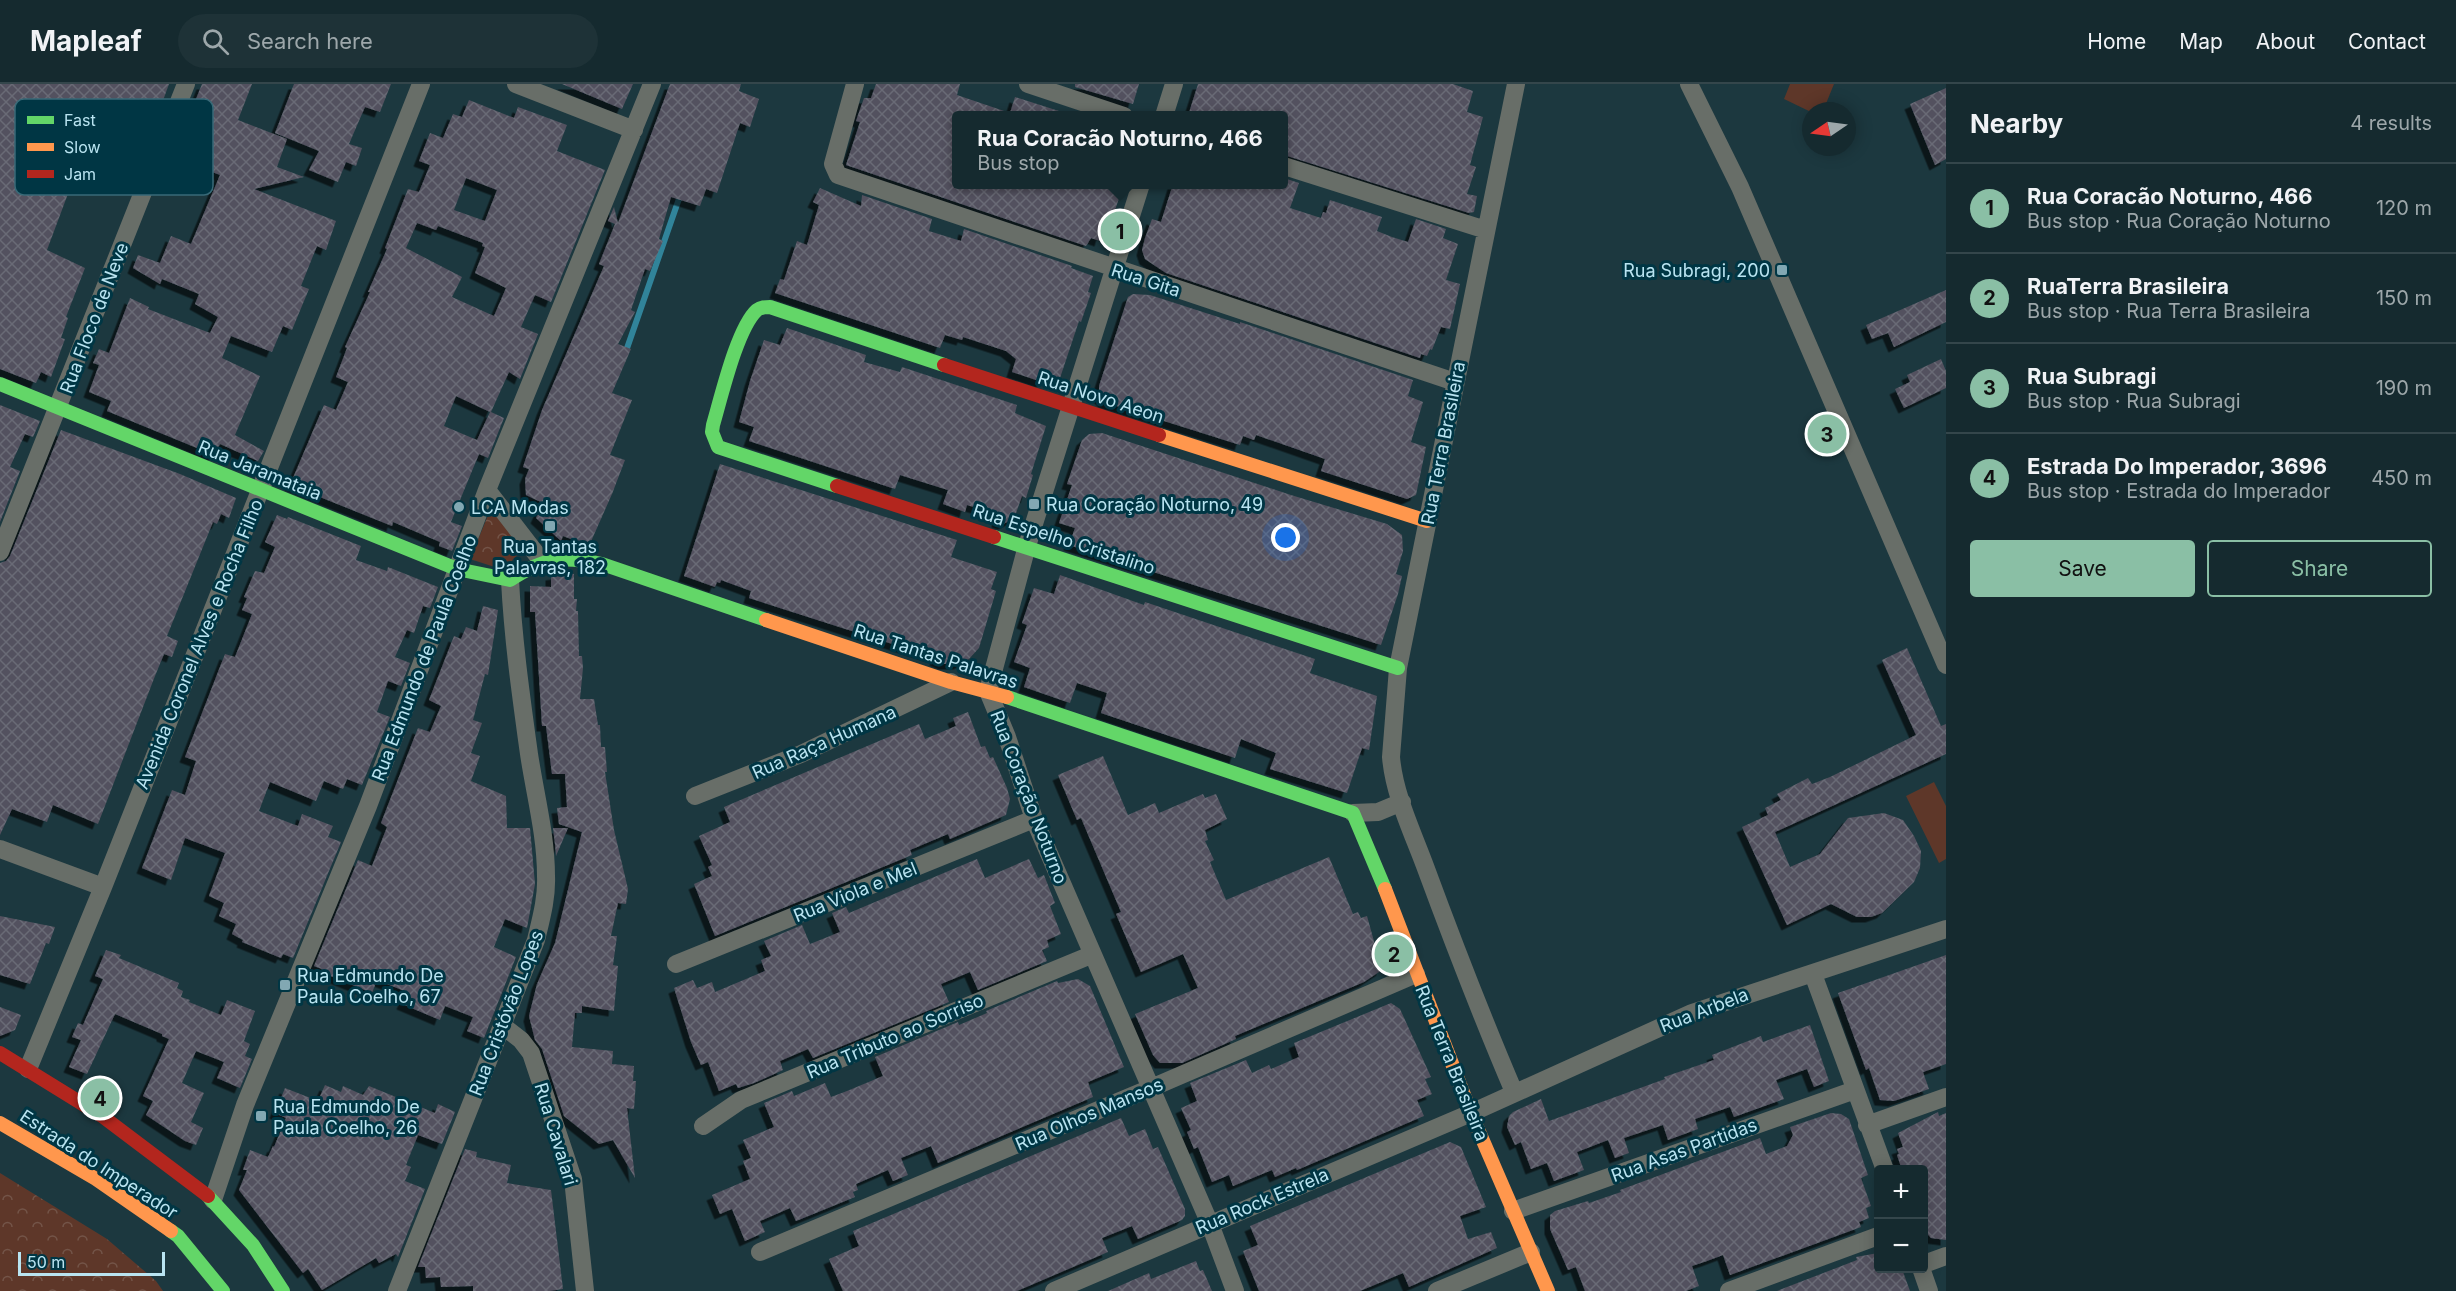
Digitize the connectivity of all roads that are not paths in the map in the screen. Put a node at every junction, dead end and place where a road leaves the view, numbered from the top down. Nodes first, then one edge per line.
1 (186, 84) edge
2 (421, 84) edge
3 (516, 84) edge
4 (652, 84) edge
5 (855, 84) edge
6 (1028, 84) edge
7 (1174, 84) edge
8 (1689, 84) edge
9 (1511, 86) edge
10 (180, 99) edge
11 (1109, 111) edge
12 (1166, 111) edge
13 (634, 130) junction
14 (1288, 167) edge
15 (1140, 189) edge
16 (142, 195) edge
17 (1486, 230) junction
18 (1114, 269) junction
19 (1455, 382) junction
20 (0, 384) edge
21 (1070, 406) junction
22 (59, 408) junction
23 (718, 447) joint
24 (261, 489) junction
25 (487, 490) junction
26 (1427, 521) junction
27 (1027, 546) junction
28 (0, 552) edge
29 (541, 560) junction
30 (457, 569) junction
31 (510, 580) junction
32 (1946, 665) edge
33 (1398, 668) junction
34 (951, 682) junction
35 (988, 691) junction
36 (695, 796) dead end
37 (1402, 802) junction
38 (1353, 813) junction
39 (1034, 819) junction
40 (0, 849) edge
41 (104, 887) junction
42 (1946, 929) edge
43 (1091, 955) junction
44 (676, 964) dead end
45 (1416, 974) junction
46 (1813, 974) junction
47 (503, 1026) junction
48 (0, 1053) edge
49 (28, 1069) junction
50 (1151, 1089) junction
51 (1855, 1090) junction
52 (1514, 1092) junction
53 (1946, 1097) edge
54 (1470, 1113) junction
55 (0, 1123) edge
56 (1868, 1125) junction
57 (703, 1126) dead end
58 (1883, 1165) edge
59 (213, 1200) junction
60 (1513, 1211) junction
61 (1210, 1224) junction
62 (1874, 1237) edge
63 (760, 1252) dead end
64 (1532, 1252) junction
65 (1946, 1256) edge
66 (1928, 1262) edge
67 (1922, 1273) edge
68 (224, 1291) edge
69 (283, 1291) edge
70 (397, 1291) edge
71 (585, 1291) edge
72 (1054, 1291) edge
73 (1235, 1291) edge
74 (1437, 1291) edge
75 (1548, 1291) edge
76 (1729, 1291) edge
77 (1929, 1291) edge

1 - 10 street, Rua Floco de Neve
2 - 24 street, Avenida Coronel Alves e Rocha Filho
3 - 13 street
4 - 13 street, Rua Edmundo de Paula Coelho
5 - 18 street, Rua Gita
6 - 11 street
7 - 12 street
8 - 32 street
9 - 17 street, Rua Terra Brasileira
13 - 25 street, Rua Edmundo de Paula Coelho
14 - 17 street
15 - 18 street, Rua Coração Noturno
16 - 22 street, Rua Floco de Neve
17 - 19 street, Rua Terra Brasileira
18 - 19 street, Rua Gita
18 - 21 street, Rua Coração Noturno
19 - 26 street, Rua Terra Brasileira
20 - 22 street, Rua Jaramataia
21 - 23 street, Rua Novo Aeon
21 - 26 street, Rua Novo Aeon
21 - 27 street, Rua Coração Noturno
22 - 24 street, Rua Jaramataia
22 - 28 street, Rua Floco de Neve
23 - 27 street, Rua Espelho Cristalino
24 - 30 street, Rua Jaramataia
24 - 41 street, Avenida Coronel Alves e Rocha Filho
25 - 29 street
25 - 30 street, Rua Edmundo de Paula Coelho
26 - 33 street, Rua Terra Brasileira
27 - 33 street, Rua Espelho Cristalino
27 - 35 street, Rua Coração Noturno
29 - 31 street
29 - 34 street, Rua Tantas Palavras
30 - 31 street, Rua Jaramataia
30 - 59 street, Rua Edmundo de Paula Coelho
31 - 47 street, Rua Cristóvão Lopes
33 - 37 street, Rua Terra Brasileira
34 - 35 street, Rua Tantas Palavras
34 - 36 street, Rua Raça Humana
35 - 38 street, Rua Tantas Palavras
35 - 39 street, Rua Coração Noturno
37 - 38 street
37 - 52 street, Rua Terra Brasileira
38 - 45 street, Rua Terra Brasileira
39 - 43 street, Rua Coração Noturno
39 - 44 street, Rua Viola e Mel
40 - 41 street
41 - 49 street, Avenida Coronel Alves e Rocha Filho
42 - 46 street, Rua Arbela
43 - 50 street, Rua Coração Noturno
43 - 57 street, Rua Tributo ao Sorriso
45 - 50 street, Rua Olhos Mansos
45 - 54 street, Rua Terra Brasileira
46 - 51 street
46 - 52 street, Rua Arbela
47 - 70 street, Rua Cristóvão Lopes
47 - 71 street, Rua Cavalari
48 - 49 street, Estrada do Imperador
49 - 59 street, Estrada do Imperador
50 - 61 street, Rua Coração Noturno
50 - 63 street, Rua Olhos Mansos
51 - 56 street
51 - 60 street, Rua Asas Partidas
52 - 54 street, Rua Arbela
53 - 56 street
54 - 60 street, Rua Terra Brasileira
54 - 61 street, Rua Rock Estrela
55 - 68 street, Estrada do Imperador
56 - 58 street
59 - 69 street, Estrada do Imperador
60 - 64 street, Rua Terra Brasileira
61 - 72 street, Rua Rock Estrela
61 - 73 street, Rua Coração Noturno
62 - 76 street
64 - 74 street
64 - 75 street, Rua Terra Brasileira
65 - 66 street
67 - 77 street

